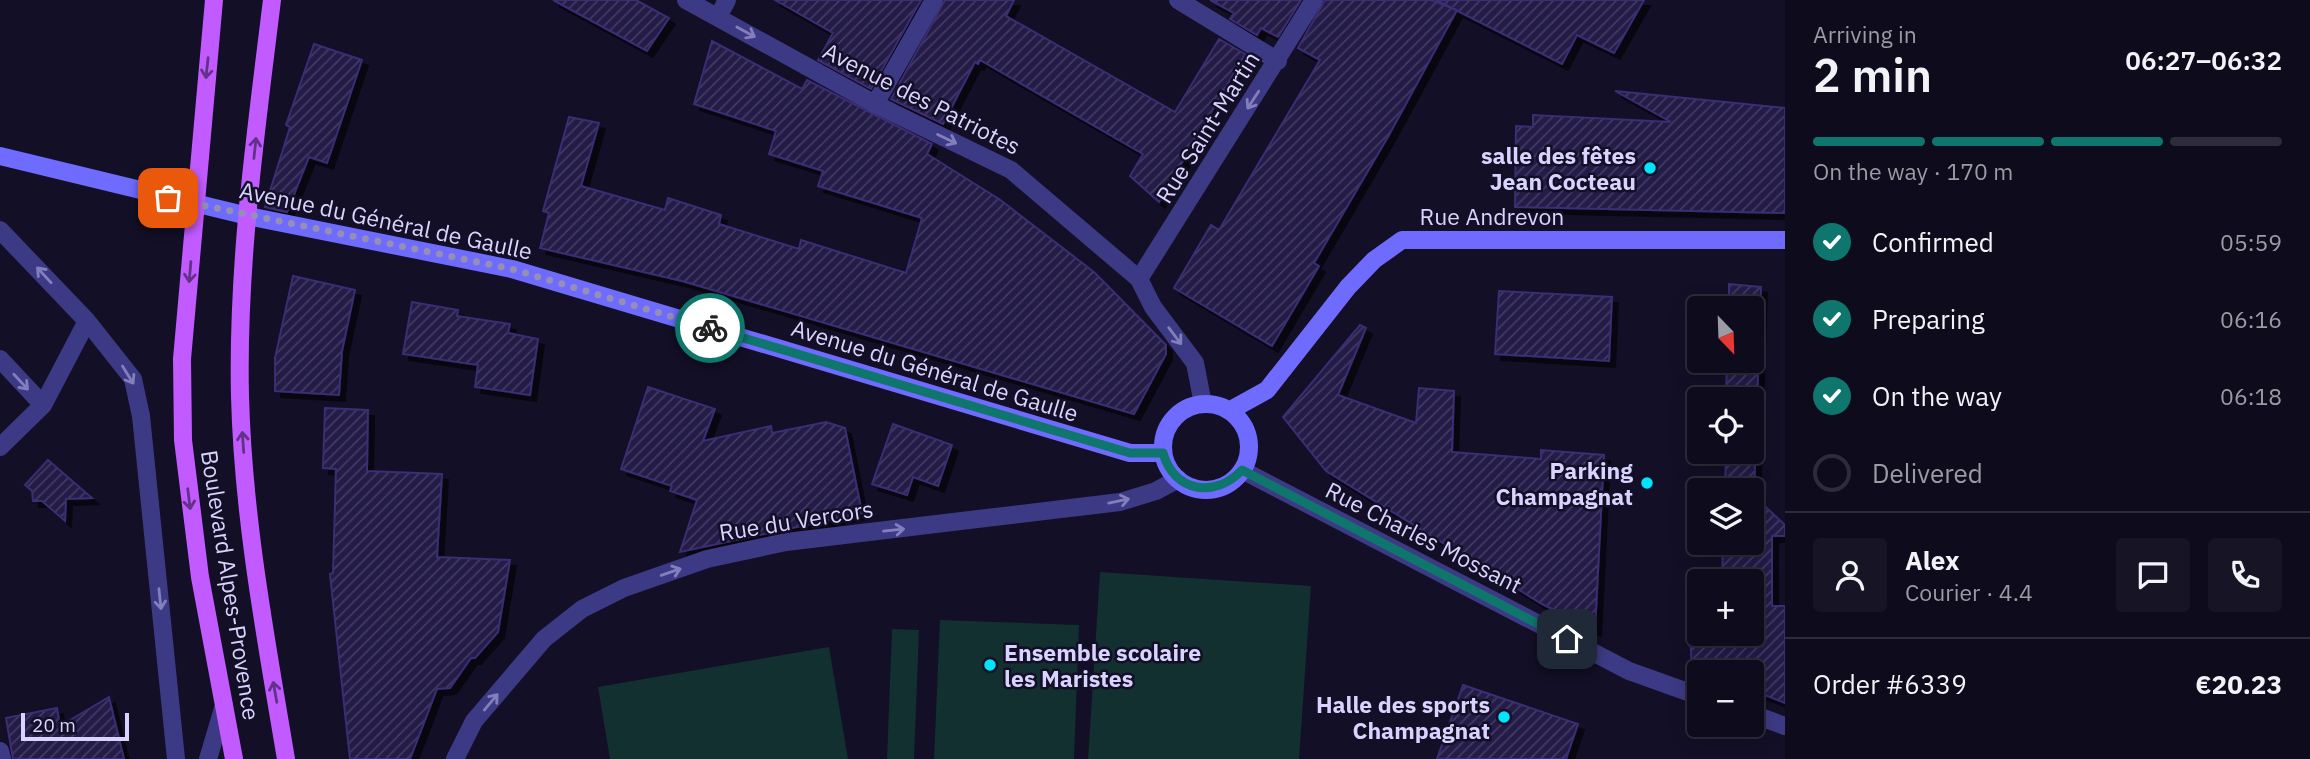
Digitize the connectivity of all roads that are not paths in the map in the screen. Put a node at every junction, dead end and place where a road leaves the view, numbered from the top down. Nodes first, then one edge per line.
1 (214, 0) edge
2 (272, 0) edge
3 (685, 0) edge
4 (727, 0) edge
5 (934, 0) edge
6 (1178, 0) edge
7 (1314, 0) edge
8 (718, 17) junction
9 (1278, 61) junction
10 (875, 104) junction
11 (0, 156) edge
12 (195, 204) junction
13 (248, 216) junction
14 (0, 230) edge
15 (1785, 240) edge
16 (1139, 279) junction
17 (87, 321) junction
18 (0, 359) edge
19 (1203, 404) junction
20 (43, 405) junction
21 (1229, 411) junction
22 (0, 447) edge
23 (1163, 453) junction
24 (1242, 470) junction
25 (1178, 479) junction
26 (1687, 692) edge
27 (224, 705) junction
28 (1764, 718) edge
29 (1785, 726) edge
30 (0, 751) edge
31 (2, 759) edge
32 (176, 759) edge
33 (208, 759) edge
34 (234, 759) edge
35 (286, 759) edge
36 (455, 759) edge

1 -> 12 main road, Boulevard Alpes-Provence
13 -> 2 main road, Boulevard Alpes-Provence
3 - 8 street, Avenue des Patriotes
4 - 8 street
5 - 10 street
6 - 9 street
7 - 9 street, Rue Saint-Martin
8 -> 10 street, Avenue des Patriotes
9 -> 16 street, Rue Saint-Martin
10 -> 16 street, Avenue des Patriotes
11 - 12 main road, Avenue du Général de Gaulle
12 - 13 main road, Avenue du Général de Gaulle
12 -> 27 main road, Boulevard Alpes-Provence
13 - 23 main road, Avenue du Général de Gaulle
35 -> 13 main road, Boulevard Alpes-Provence
17 -> 14 street
15 - 21 main road, Rue Andrevon
16 -> 19 street, Avenue des Patriotes
17 - 20 street
17 -> 32 street
18 -> 20 street
19 - 21 main road
19 - 23 main road
20 - 22 street
21 - 24 main road
23 - 25 main road
24 - 25 main road
24 - 26 street, Rue Charles Mossant
36 -> 25 street, Rue du Vercors
27 - 33 street
27 - 34 main road, Boulevard Alpes-Provence
28 - 29 street
30 - 31 street

